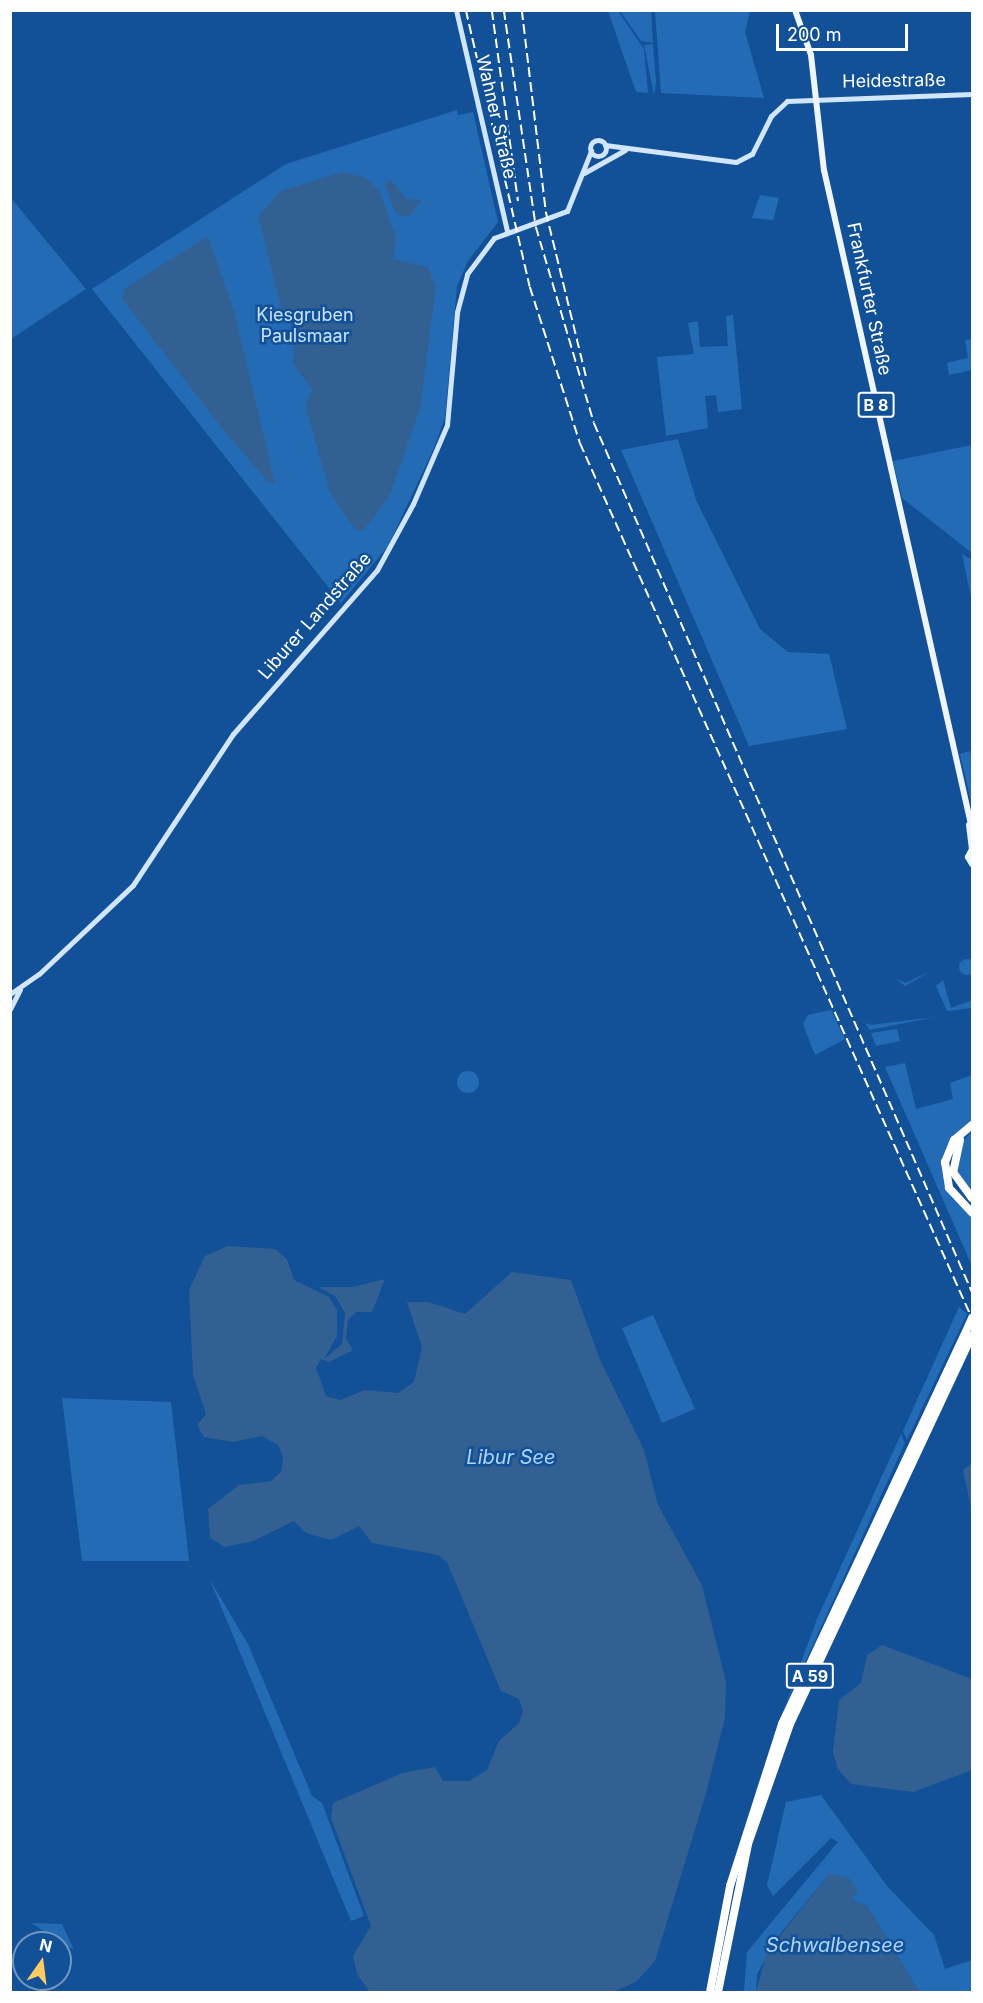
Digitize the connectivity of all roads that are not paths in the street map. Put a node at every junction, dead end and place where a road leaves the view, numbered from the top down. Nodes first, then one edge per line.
1 (456, 10) edge
2 (795, 10) edge
3 (972, 94) edge
4 (815, 98) junction
5 (605, 145) junction
6 (623, 150) junction
7 (591, 152) junction
8 (604, 152) junction
9 (598, 156) junction
10 (586, 167) junction
11 (583, 174) junction
12 (507, 231) junction
13 (966, 804) junction
14 (972, 829) edge
15 (972, 849) edge
16 (972, 864) edge
17 (21, 988) junction
18 (10, 994) edge
19 (10, 1009) edge
20 (972, 1127) edge
21 (972, 1198) edge
22 (972, 1213) edge
23 (971, 1321) edge
24 (972, 1335) edge
25 (710, 1992) edge
26 (718, 1992) edge

1 - 12 street, Wahner Straße
2 - 4 main road, Frankfurter Straße / B 8
3 - 4 street, Heidestraße
4 - 6 street, Heidestraße
4 - 13 main road, Frankfurter Straße / B 8
5 - 6 street
5 - 7 street
5 - 8 street
6 - 8 street
6 - 11 street
7 - 9 street
7 - 10 street, Liburer Landstraße
8 - 9 street, Liburer Landstraße
9 - 10 street, Liburer Landstraße
10 - 11 street, Liburer Landstraße
11 - 12 street, Liburer Landstraße
12 - 17 street, Liburer Landstraße
13 - 14 main road, Frankfurter Straße / B 8
13 - 15 main road, Frankfurter Straße / B 8
15 - 16 main road, B 8
17 - 18 street, Liburer Landstraße
17 - 19 street
20 - 21 highway
20 - 22 highway
23 - 25 highway, A 59
24 - 26 highway, A 59

